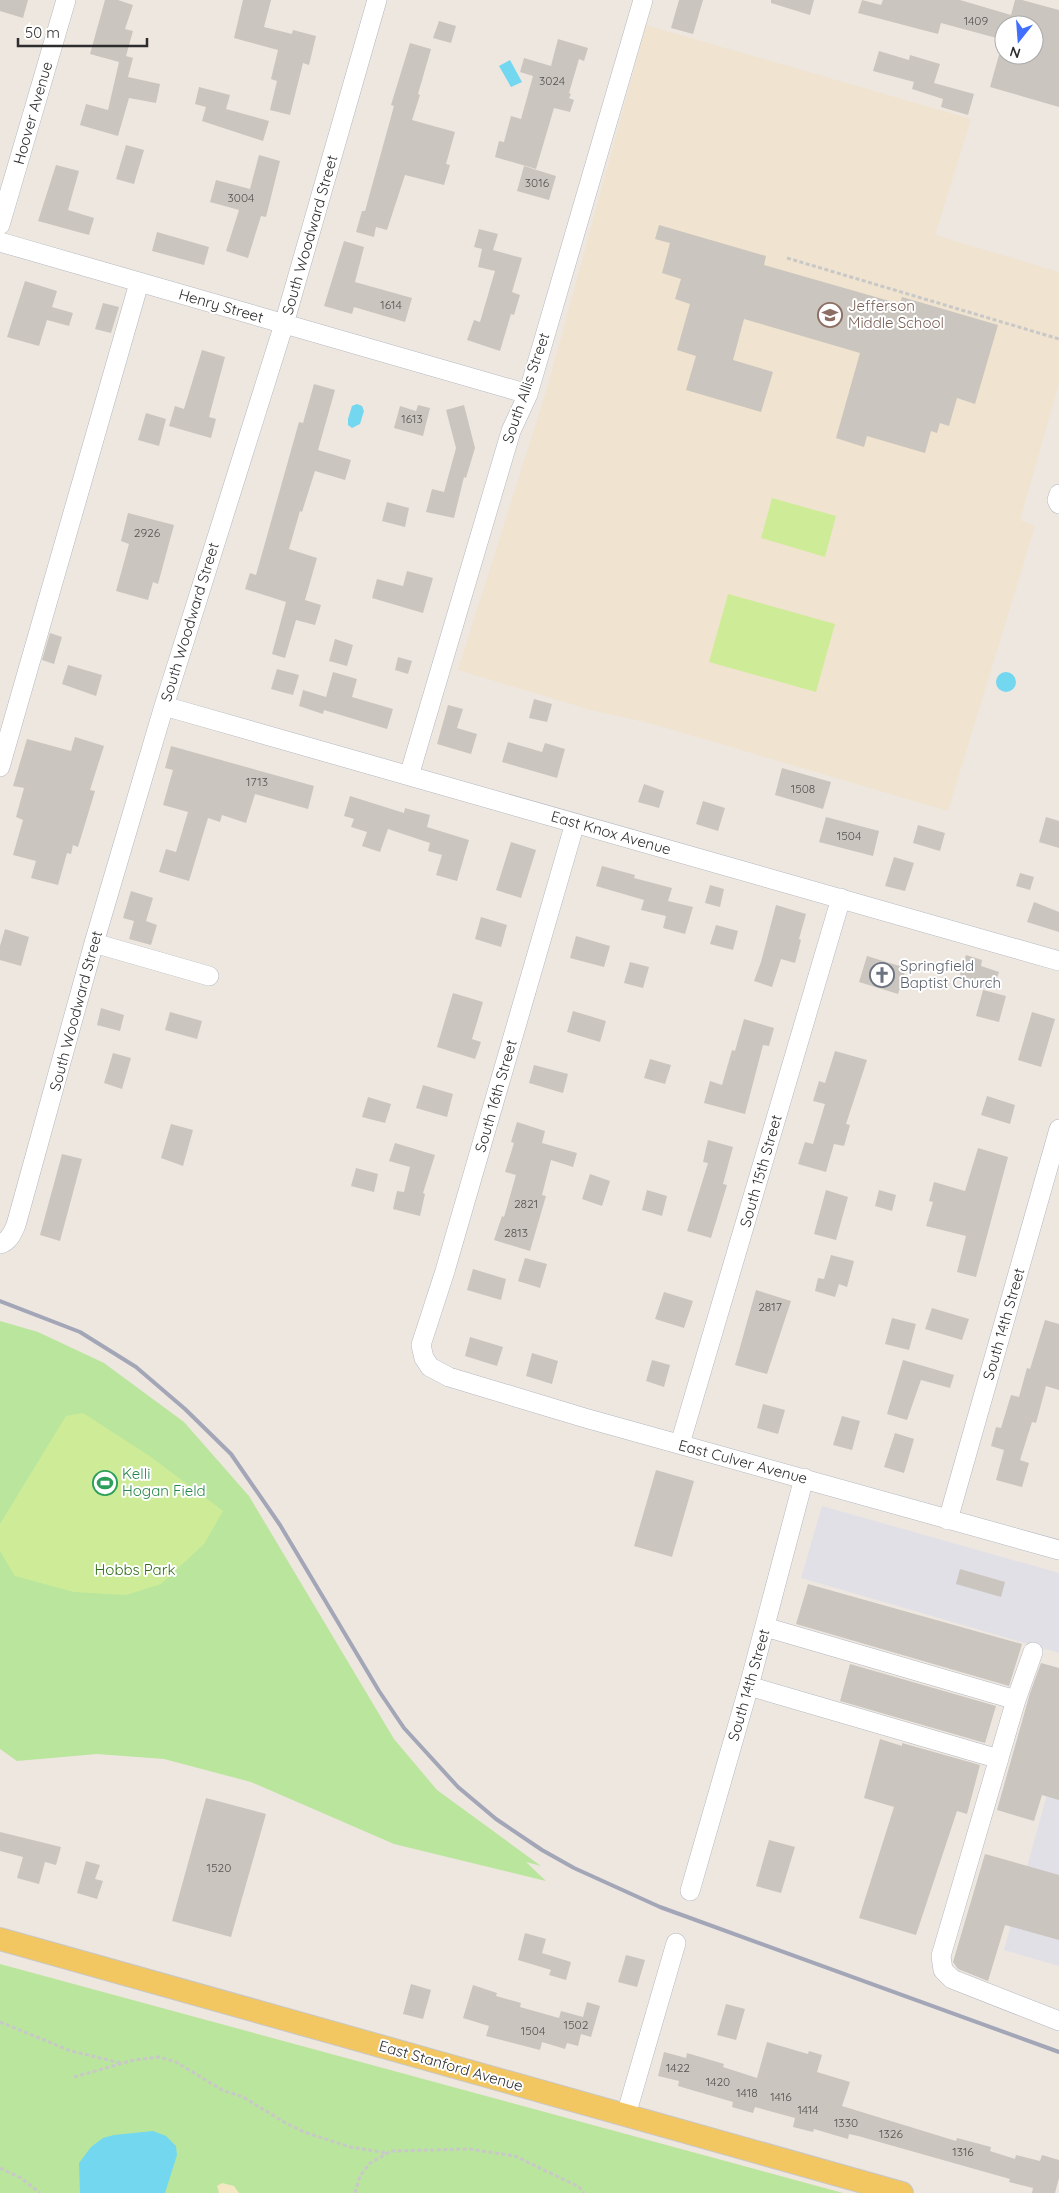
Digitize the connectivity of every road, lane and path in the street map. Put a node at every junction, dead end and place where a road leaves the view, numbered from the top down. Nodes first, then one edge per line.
1 (66, 0) edge
2 (377, 0) edge
3 (643, 0) edge
4 (0, 225) edge
5 (0, 242) edge
6 (787, 258) dead end
7 (138, 283) junction
8 (284, 324) junction
9 (1059, 339) edge
10 (528, 394) junction
11 (164, 706) junction
12 (0, 767) edge
13 (409, 776) junction
14 (575, 823) junction
15 (841, 898) junction
16 (94, 943) junction
17 (1059, 961) edge
18 (209, 976) dead end
19 (1059, 1129) edge
20 (2, 1243) edge
21 (430, 1366) joint
22 (680, 1444) junction
23 (804, 1478) junction
24 (948, 1520) junction
25 (1059, 1550) edge
26 (765, 1627) junction
27 (1033, 1652) dead end
28 (749, 1686) junction
29 (1016, 1700) junction
30 (999, 1759) junction
31 (690, 1891) dead end
32 (0, 1939) edge
33 (676, 1943) dead end
34 (1059, 2021) edge
35 (0, 2022) edge
36 (122, 2063) junction
37 (74, 2077) dead end
38 (626, 2115) junction
39 (387, 2153) junction
40 (0, 2168) edge
41 (40, 2193) edge
42 (355, 2193) edge
43 (584, 2193) edge
44 (902, 2193) edge

1 - 4 street, Hoover Avenue
2 - 8 street, South Woodward Street
3 - 10 street, South Allis Street
5 - 7 street, Henry Street
6 - 9 path
7 - 8 street, Henry Street
7 - 12 street
8 - 10 street, Henry Street
8 - 11 street, South Woodward Street
10 - 13 street, South Allis Street
11 - 13 street, East Knox Avenue
11 - 16 street, South Woodward Street
13 - 14 street, East Knox Avenue
14 - 15 street, East Knox Avenue
14 - 21 street, South 16th Street
15 - 17 street, East Knox Avenue
15 - 22 street, South 15th Street
16 - 18 street
16 - 20 street, South Woodward Street
19 - 24 street, South 14th Street
21 - 22 street, East Culver Avenue
22 - 23 street, East Culver Avenue
23 - 24 street, East Culver Avenue
23 - 26 street, South 14th Street
24 - 25 street, East Culver Avenue
26 - 28 street, South 14th Street
26 - 29 street
27 - 29 street
28 - 30 street
28 - 31 street, South 14th Street
29 - 30 street
30 - 34 street
32 - 38 main road, East Stanford Avenue
33 - 38 street
35 - 36 path
36 - 37 path
36 - 39 path
38 - 44 main road, East Stanford Avenue
39 - 42 path
39 - 43 path
40 - 41 path

